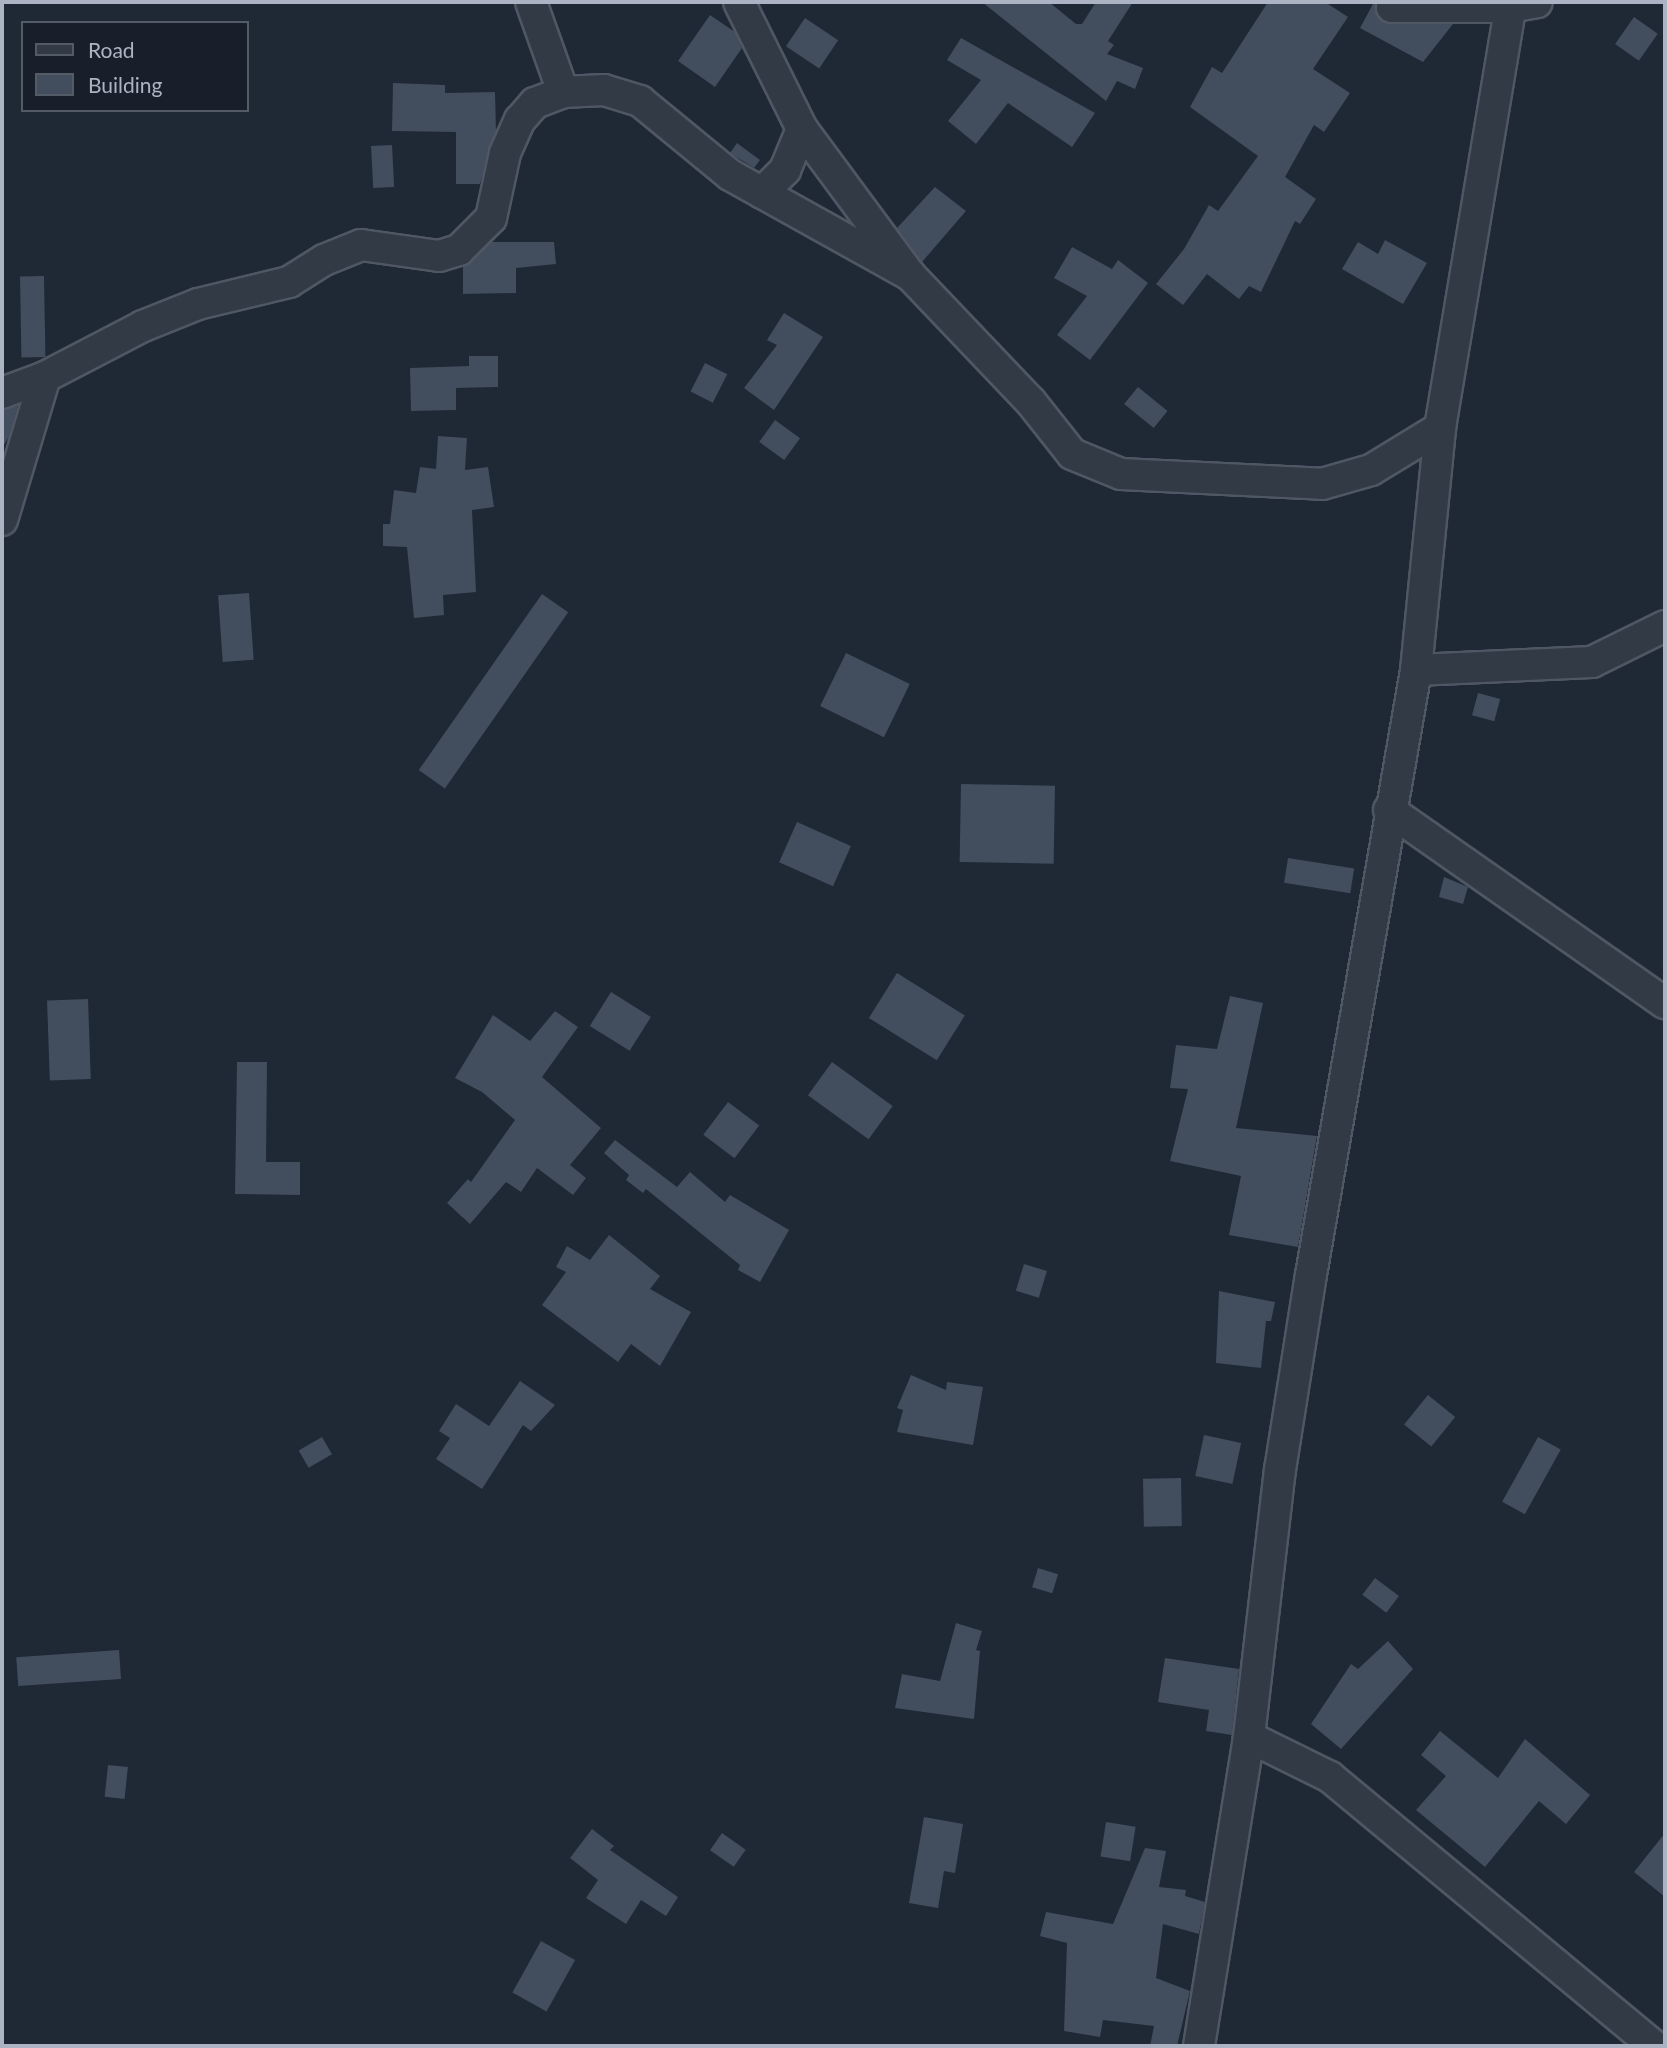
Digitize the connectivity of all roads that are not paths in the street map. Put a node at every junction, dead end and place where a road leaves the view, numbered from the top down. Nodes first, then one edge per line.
1 (531, 2) edge
2 (739, 2) edge
3 (1392, 2) edge
4 (1519, 4) edge
5 (563, 92) junction
6 (802, 129) junction
7 (762, 194) junction
8 (910, 275) junction
9 (45, 377) junction
10 (2, 393) edge
11 (1440, 428) junction
12 (2, 520) edge
13 (1665, 626) edge
14 (1416, 670) junction
15 (1389, 810) junction
16 (1665, 1003) edge
17 (1249, 1737) junction
18 (1199, 2046) edge
19 (1654, 2046) edge

1 - 5 street
2 - 6 street
3 - 4 street
4 - 11 street
5 - 7 street
5 - 9 street
6 - 7 street
6 - 8 street
7 - 8 street
8 - 11 street
9 - 10 street
9 - 12 street
11 - 14 street
13 - 14 street
14 - 15 street
15 - 16 street
15 - 17 street
17 - 18 street
17 - 19 street

